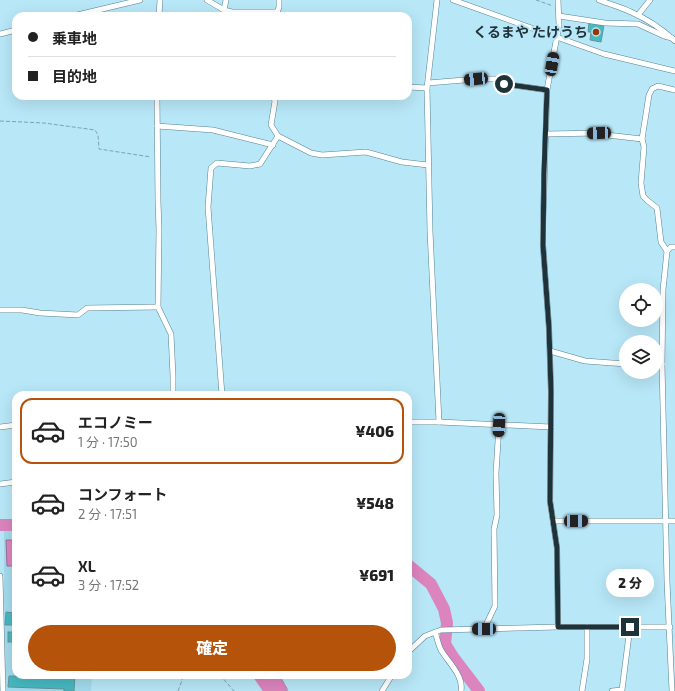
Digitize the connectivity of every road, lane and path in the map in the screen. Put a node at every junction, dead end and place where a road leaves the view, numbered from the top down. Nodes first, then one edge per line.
1 (140, 0) edge
2 (160, 0) edge
3 (207, 0) edge
4 (226, 0) edge
5 (280, 0) edge
6 (437, 0) edge
7 (453, 0) edge
8 (536, 0) edge
9 (558, 0) edge
10 (599, 0) edge
11 (650, 0) edge
12 (559, 8) junction
13 (224, 10) junction
14 (90, 12) edge
15 (159, 12) edge
16 (232, 12) edge
17 (278, 12) edge
18 (560, 16) junction
19 (640, 16) junction
20 (12, 31) edge
21 (0, 34) edge
22 (557, 38) junction
23 (674, 40) edge
24 (675, 71) edge
25 (427, 85) junction
26 (412, 87) edge
27 (547, 90) junction
28 (675, 90) edge
29 (157, 100) edge
30 (275, 100) edge
31 (0, 121) edge
32 (157, 126) junction
33 (546, 134) junction
34 (278, 136) junction
35 (642, 139) junction
36 (273, 145) junction
37 (157, 158) junction
38 (428, 165) junction
39 (675, 247) edge
40 (667, 251) junction
41 (158, 307) junction
42 (0, 310) edge
43 (662, 335) edge
44 (550, 351) junction
45 (619, 363) edge
46 (662, 379) edge
47 (173, 391) edge
48 (222, 391) edge
49 (412, 422) edge
50 (439, 422) junction
51 (499, 425) junction
52 (12, 426) edge
53 (0, 427) edge
54 (551, 427) junction
55 (12, 482) edge
56 (0, 484) edge
57 (552, 521) junction
58 (666, 521) junction
59 (675, 521) edge
60 (0, 576) edge
61 (558, 627) junction
62 (587, 627) junction
63 (630, 627) junction
64 (670, 627) junction
65 (484, 629) junction
66 (435, 632) junction
67 (412, 648) edge
68 (182, 679) edge
69 (224, 679) edge
70 (281, 679) edge
71 (390, 679) edge
72 (3, 691) edge
73 (178, 691) edge
74 (234, 691) edge
75 (288, 691) edge
76 (382, 691) edge
77 (461, 691) edge
78 (582, 691) edge
79 (612, 691) edge
80 (672, 691) edge

1 - 14 street
2 - 15 street
3 - 13 street
4 - 13 street
5 - 17 street
6 - 25 street
7 - 22 street
8 - 12 path
9 - 12 street
10 - 19 street
11 - 19 street
12 - 18 street
13 - 16 street
18 - 22 street
18 - 23 street
19 - 23 street
20 - 21 street
22 - 24 street
22 - 27 street
25 - 26 street
25 - 27 street
25 - 38 street
27 - 33 street
28 - 35 street
29 - 32 street
30 - 34 street
31 - 37 path
32 - 36 street
32 - 37 street
33 - 35 street
33 - 44 street
34 - 36 street
34 - 38 street
35 - 40 street
36 - 48 street
37 - 41 street
38 - 50 street
39 - 40 street
40 - 43 street
41 - 42 street
41 - 47 street
44 - 45 street
44 - 54 street
46 - 58 street
49 - 50 street
50 - 51 street
51 - 54 street
51 - 65 street
52 - 53 street
54 - 57 street
55 - 56 street
57 - 58 street
57 - 61 street
58 - 59 street
58 - 64 street
60 - 72 street
61 - 62 street
61 - 65 street
62 - 63 street
62 - 78 street
63 - 64 street
63 - 79 street
64 - 80 street
65 - 66 street
66 - 67 street
66 - 77 street
68 - 73 path
69 - 74 path
70 - 75 path
71 - 76 street

